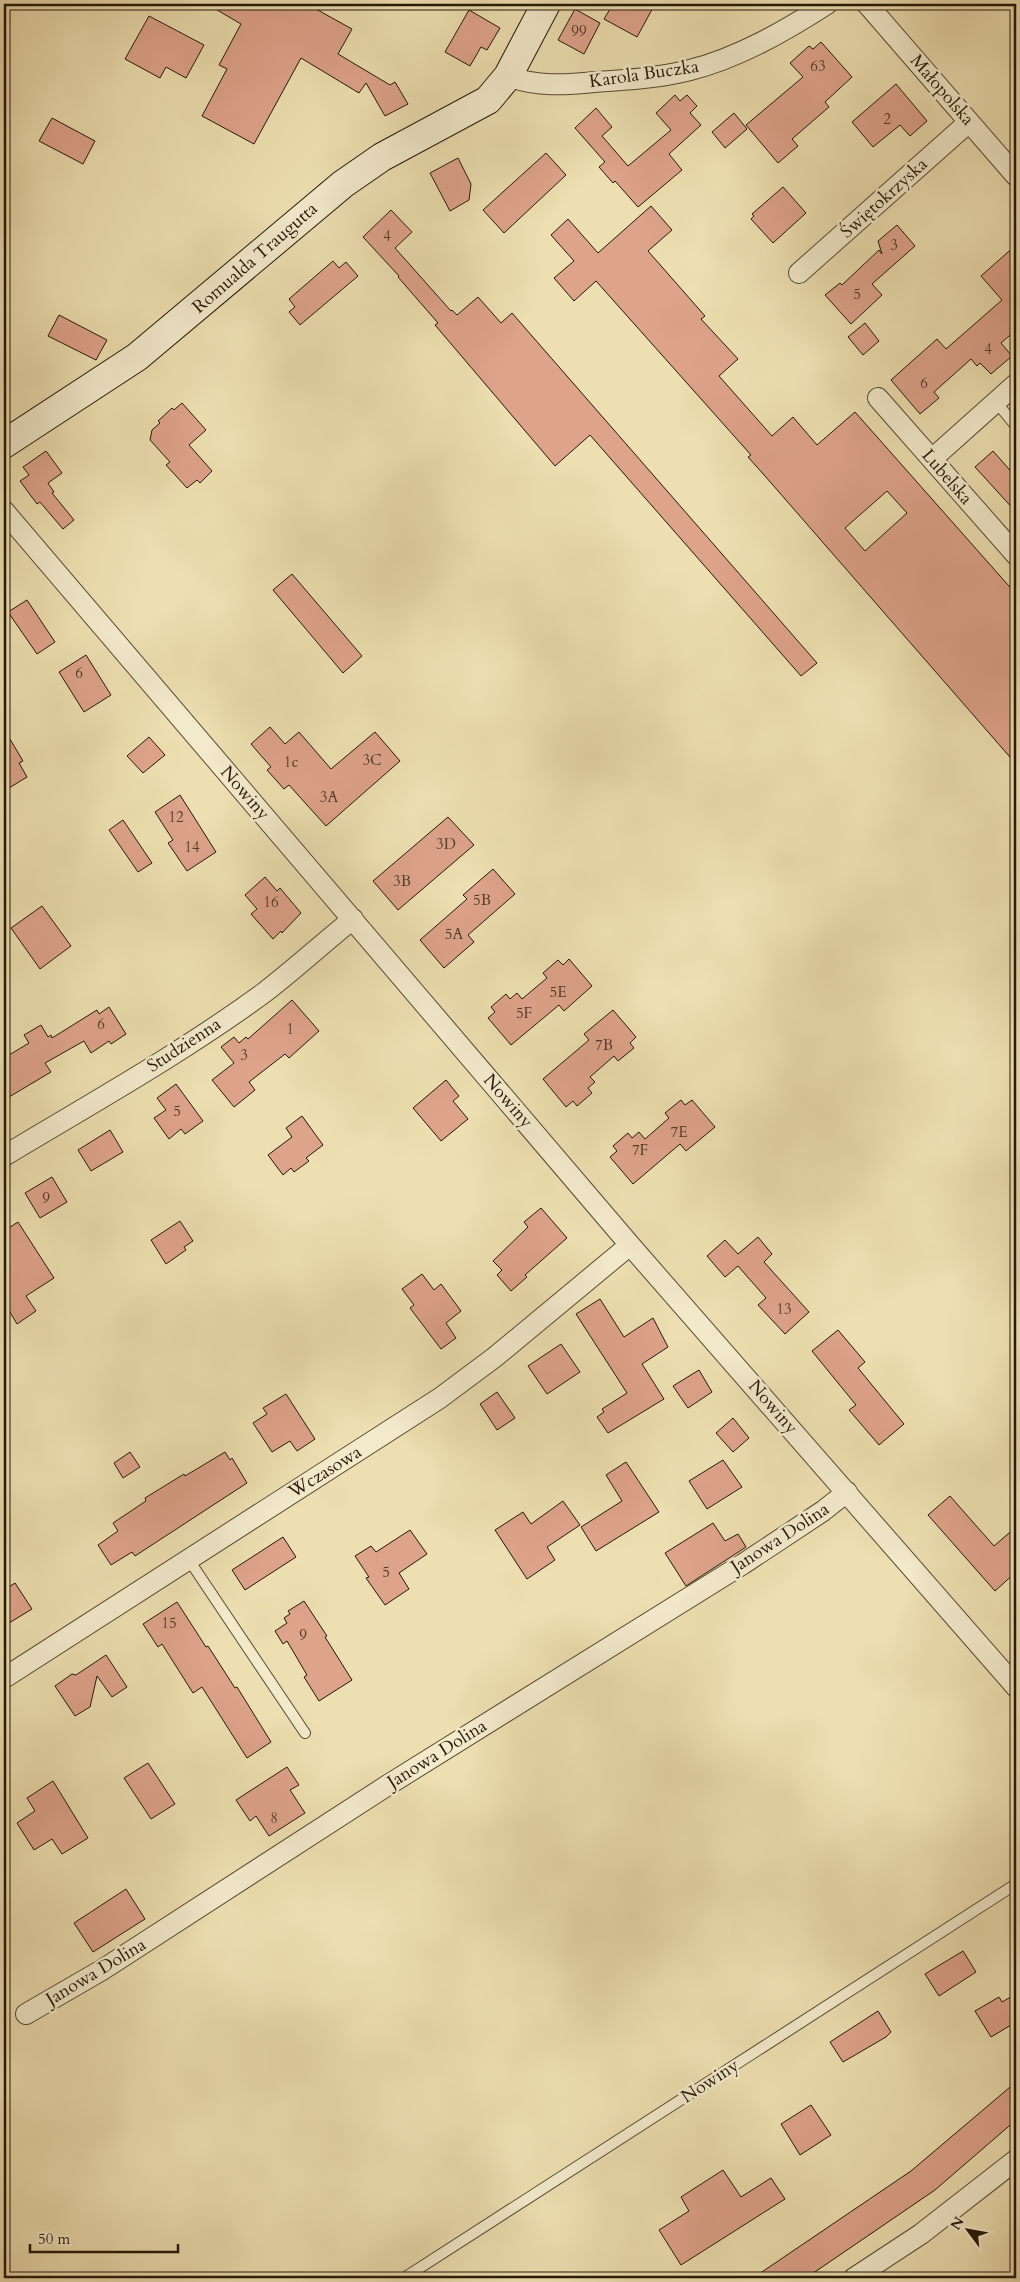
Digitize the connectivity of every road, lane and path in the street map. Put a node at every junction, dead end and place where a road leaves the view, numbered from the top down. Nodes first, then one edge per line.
1 (546, 4) edge
2 (827, 4) edge
3 (867, 4) edge
4 (520, 80) junction
5 (969, 122) junction
6 (1016, 176) edge
7 (799, 273) dead end
8 (1016, 384) edge
9 (878, 398) dead end
10 (996, 402) junction
11 (1016, 426) edge
12 (4, 444) edge
13 (932, 459) junction
14 (4, 511) edge
15 (1016, 555) edge
16 (352, 919) junction
17 (4, 1156) edge
18 (630, 1245) junction
19 (847, 1492) junction
20 (189, 1560) junction
21 (4, 1678) edge
22 (1016, 1687) edge
23 (305, 1733) dead end
24 (1016, 1884) edge
25 (26, 2014) dead end
26 (1016, 2160) edge
27 (404, 2278) edge
28 (854, 2278) edge

1 - 4 street, Romualda Traugutta
2 - 4 street, Karola Buczka
3 - 5 street, Małopolska
4 - 12 street, Romualda Traugutta
5 - 6 street, Małopolska
5 - 7 street, Świętokrzyska
8 - 10 street
9 - 13 street, Lubelska
10 - 11 lane
10 - 13 street
13 - 15 street, Lubelska
14 - 16 street, Nowiny
16 - 17 street, Studzienna
16 - 18 street, Nowiny
18 - 19 street, Nowiny
18 - 20 street, Wczasowa
19 - 22 street, Nowiny
19 - 25 street, Janowa Dolina
20 - 21 street, Wczasowa
20 - 23 lane
24 - 27 lane, Nowiny
26 - 28 street

